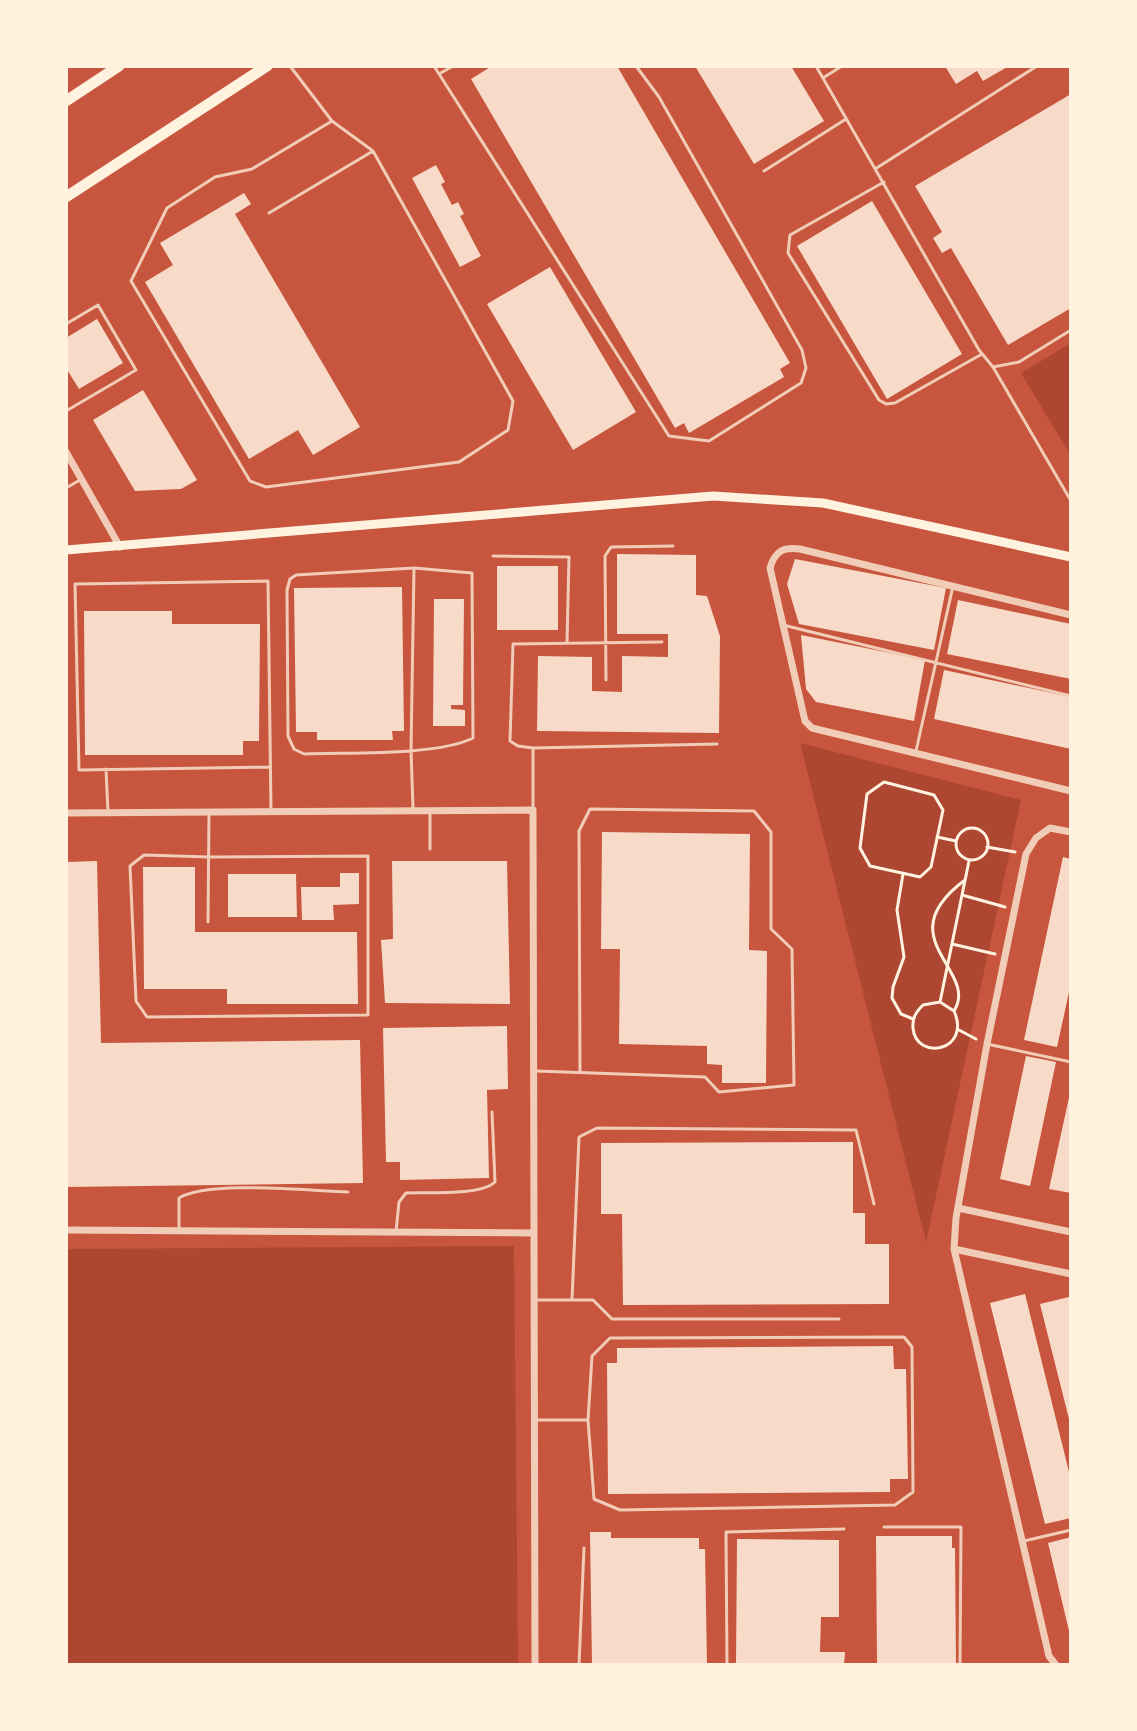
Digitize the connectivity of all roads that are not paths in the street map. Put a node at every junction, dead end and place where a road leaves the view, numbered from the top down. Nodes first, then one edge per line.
1 (119, 66) edge
2 (267, 66) edge
3 (290, 66) edge
4 (434, 66) edge
5 (453, 66) edge
6 (636, 66) edge
7 (816, 66) edge
8 (842, 66) edge
9 (1037, 66) edge
10 (439, 74) junction
11 (823, 78) junction
12 (66, 101) edge
13 (846, 119) junction
14 (332, 121) junction
15 (373, 151) junction
16 (875, 169) junction
17 (764, 171) dead end
18 (884, 182) junction
19 (66, 197) edge
20 (269, 213) dead end
21 (66, 324) edge
22 (1071, 330) edge
23 (982, 354) junction
24 (993, 367) junction
25 (66, 411) edge
26 (66, 452) edge
27 (82, 479) junction
28 (66, 488) edge
29 (1071, 501) edge
30 (673, 546) dead end
31 (120, 547) junction
32 (66, 550) edge
33 (493, 556) dead end
34 (1071, 557) edge
35 (414, 568) junction
36 (953, 586) junction
37 (1071, 615) edge
38 (783, 625) junction
39 (662, 642) dead end
40 (567, 643) junction
41 (607, 643) junction
42 (936, 663) junction
43 (606, 680) dead end
44 (1071, 696) edge
45 (717, 744) dead end
46 (533, 748) junction
47 (411, 750) junction
48 (916, 753) junction
49 (270, 767) junction
50 (106, 769) junction
51 (1071, 791) edge
52 (533, 810) junction
53 (413, 811) junction
54 (430, 811) junction
55 (271, 812) junction
56 (66, 813) edge
57 (108, 813) junction
58 (209, 813) junction
59 (1071, 832) edge
60 (430, 849) dead end
61 (209, 857) junction
62 (208, 922) dead end
63 (987, 1044) junction
64 (1071, 1062) edge
65 (533, 1071) junction
66 (580, 1072) junction
67 (492, 1112) dead end
68 (348, 1192) dead end
69 (874, 1204) dead end
70 (958, 1208) junction
71 (66, 1230) edge
72 (179, 1231) junction
73 (396, 1232) junction
74 (1071, 1232) edge
75 (534, 1233) junction
76 (954, 1249) junction
77 (1071, 1274) edge
78 (534, 1300) junction
79 (572, 1300) junction
80 (839, 1319) dead end
81 (534, 1420) junction
82 (588, 1420) junction
83 (884, 1527) dead end
84 (844, 1529) dead end
85 (1071, 1530) edge
86 (1021, 1541) junction
87 (584, 1548) dead end
88 (535, 1665) edge
89 (579, 1665) edge
90 (727, 1665) edge
91 (960, 1665) edge
92 (1056, 1665) edge

1 - 12 main road
2 - 19 main road
3 - 14 lane
4 - 10 lane
5 - 10 lane
6 - 10 lane
7 - 11 lane
8 - 11 lane
9 - 16 lane
11 - 13 lane
13 - 16 lane
13 - 17 lane
14 - 15 lane
14 - 15 lane
15 - 20 lane
16 - 18 lane
18 - 23 lane
18 - 23 lane
21 - 25 lane
22 - 24 lane
23 - 24 lane
24 - 29 lane
26 - 27 street
27 - 28 lane
27 - 31 street
30 - 41 lane
31 - 32 main road
31 - 34 main road
33 - 40 lane
35 - 47 lane
35 - 47 lane
35 - 47 lane
36 - 37 street
36 - 38 street
36 - 42 lane
38 - 42 lane
38 - 48 street
39 - 41 lane
40 - 41 lane
40 - 46 lane
41 - 43 lane
42 - 44 lane
42 - 48 lane
45 - 46 lane
46 - 52 lane
47 - 53 lane
48 - 51 street
49 - 50 lane
49 - 50 lane
49 - 55 lane
50 - 57 lane
52 - 54 street
52 - 65 street
53 - 54 street
53 - 55 street
54 - 60 lane
55 - 58 street
56 - 57 street
57 - 58 street
58 - 61 lane
59 - 63 street
61 - 61 lane
61 - 62 lane
63 - 64 lane
63 - 70 street
65 - 66 lane
65 - 75 street
66 - 66 lane
67 - 73 lane
68 - 72 lane
69 - 79 lane
70 - 74 street
70 - 76 street
71 - 72 street
72 - 73 street
73 - 75 street
75 - 78 street
76 - 77 street
76 - 86 street
78 - 79 lane
78 - 81 street
79 - 80 lane
81 - 82 lane
81 - 88 street
82 - 82 lane
83 - 91 lane
84 - 90 lane
85 - 86 lane
86 - 92 street
87 - 89 lane

